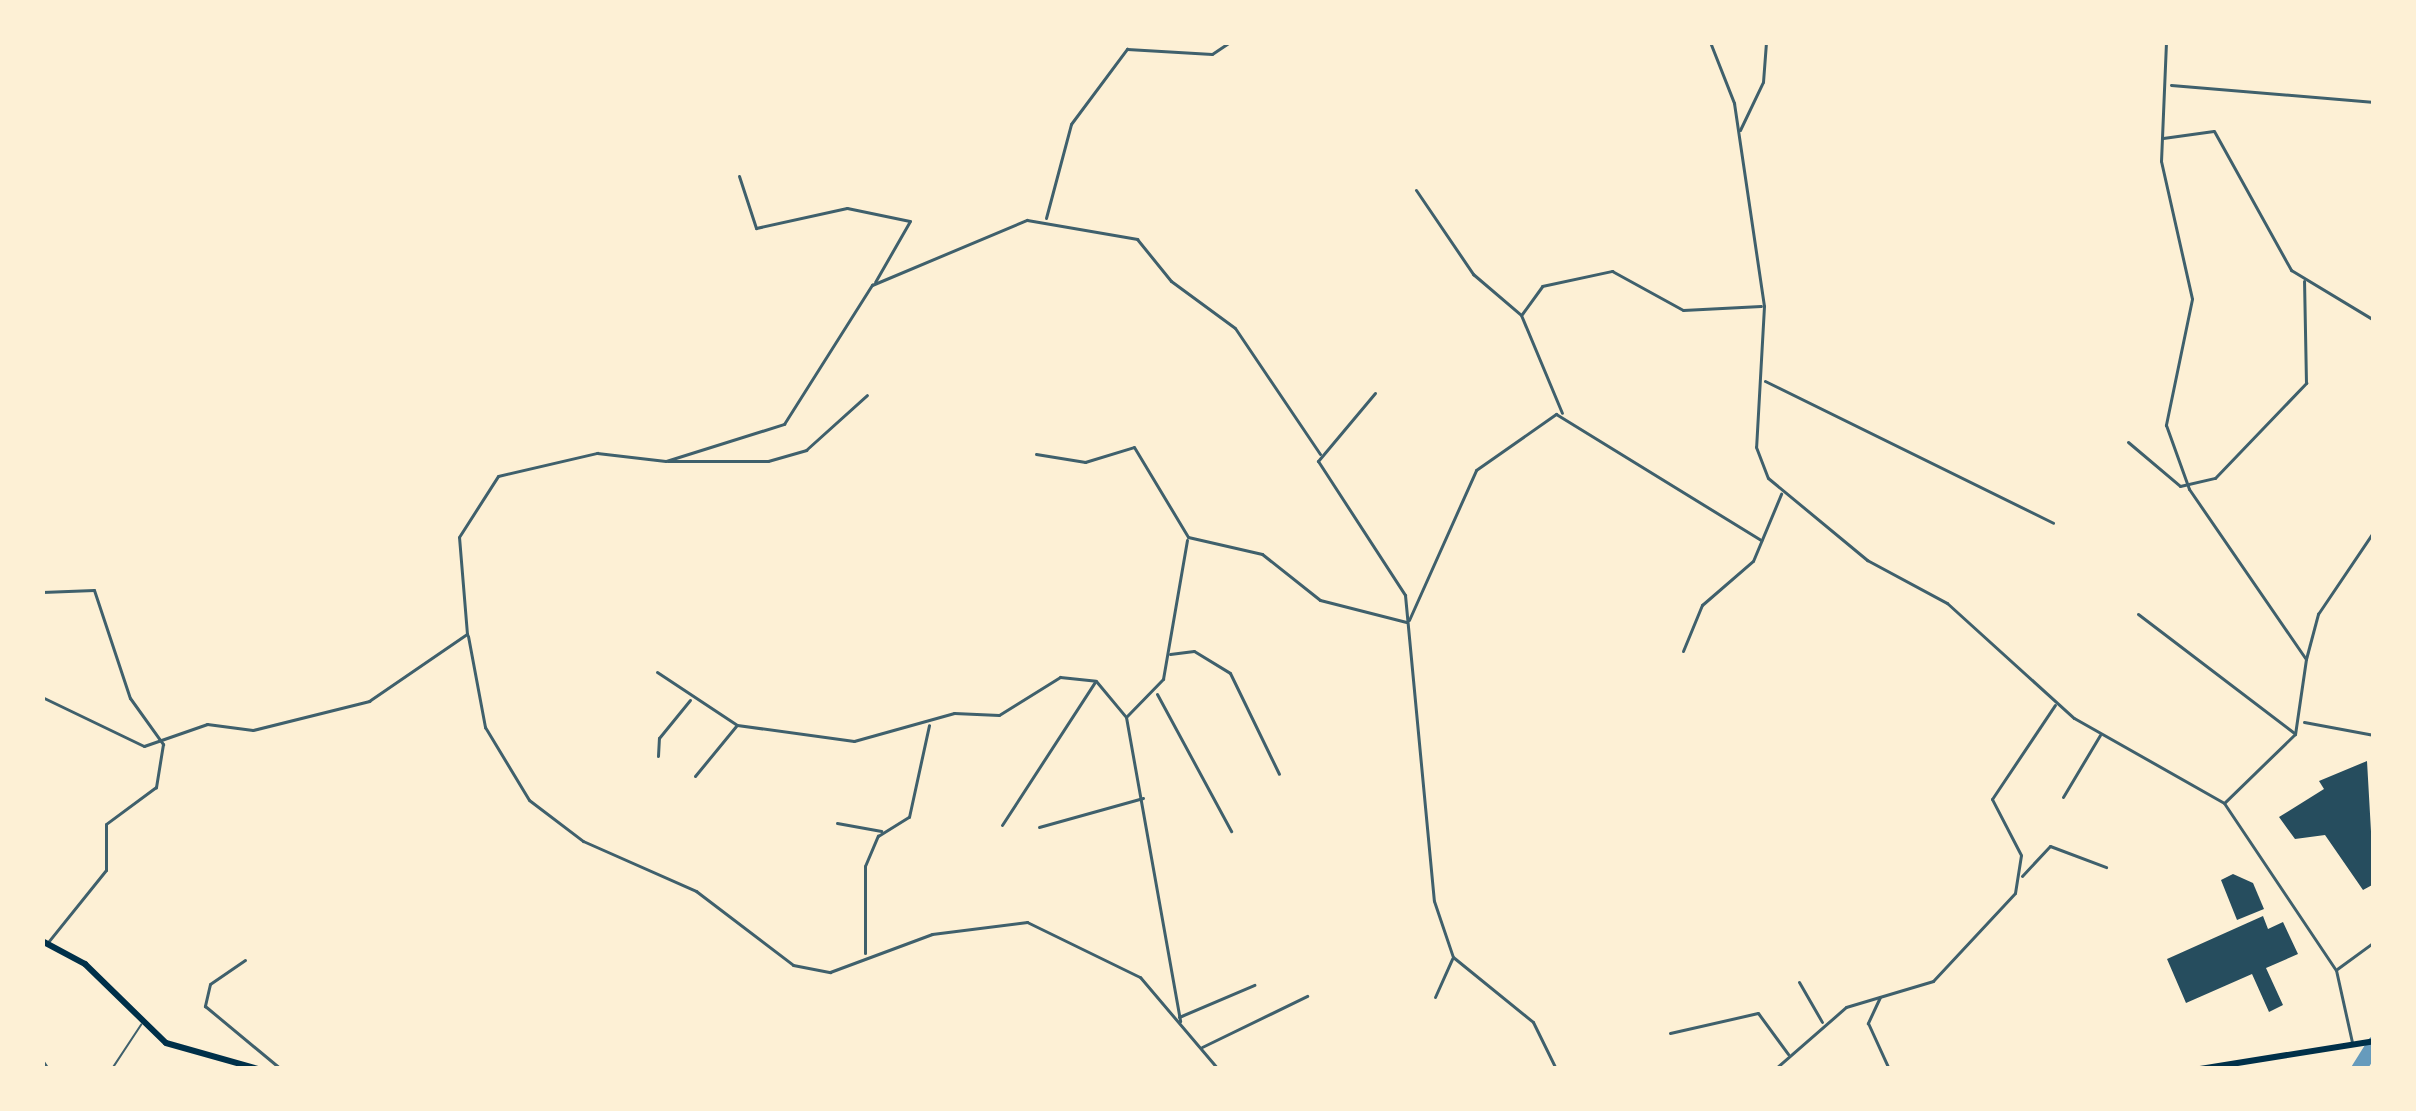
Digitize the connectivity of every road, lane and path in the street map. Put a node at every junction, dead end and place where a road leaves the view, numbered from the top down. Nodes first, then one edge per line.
1 (1230, 42) edge
2 (1710, 42) edge
3 (1766, 42) edge
4 (2166, 42) edge
5 (2169, 85) junction
6 (2374, 102) edge
7 (1739, 132) junction
8 (2161, 139) junction
9 (739, 176) dead end
10 (1416, 190) dead end
11 (1045, 220) junction
12 (2304, 281) junction
13 (872, 285) junction
14 (1764, 306) junction
15 (1521, 315) junction
16 (2374, 320) edge
17 (1763, 381) junction
18 (1375, 393) dead end
19 (867, 395) dead end
20 (1562, 413) junction
21 (2128, 442) dead end
22 (1036, 454) dead end
23 (1320, 454) junction
24 (666, 461) junction
25 (2189, 489) junction
26 (1782, 493) junction
27 (2053, 523) dead end
28 (2374, 531) edge
29 (1188, 537) junction
30 (1761, 540) junction
31 (42, 592) edge
32 (2138, 614) dead end
33 (1408, 622) junction
34 (467, 634) junction
35 (1683, 650) dead end
36 (1168, 654) junction
37 (2306, 659) junction
38 (657, 671) dead end
39 (1096, 681) junction
40 (1156, 692) junction
41 (42, 697) edge
42 (691, 699) junction
43 (2056, 704) junction
44 (1126, 717) junction
45 (2302, 722) junction
46 (737, 725) junction
47 (929, 725) junction
48 (2101, 734) junction
49 (2295, 734) junction
50 (2374, 735) edge
51 (163, 744) junction
52 (658, 756) dead end
53 (1279, 774) dead end
54 (695, 776) dead end
55 (1144, 797) junction
56 (2063, 797) dead end
57 (2224, 803) junction
58 (837, 823) dead end
59 (1002, 825) dead end
60 (1039, 827) dead end
61 (1231, 830) dead end
62 (882, 831) junction
63 (2106, 867) dead end
64 (2021, 878) junction
65 (45, 942) edge
66 (2374, 942) edge
67 (865, 955) junction
68 (1453, 957) junction
69 (245, 960) dead end
70 (2336, 970) junction
71 (1799, 982) dead end
72 (1253, 985) dead end
73 (1307, 996) dead end
74 (1882, 996) junction
75 (1435, 997) dead end
76 (1180, 1020) junction
77 (1823, 1023) junction
78 (141, 1024) junction
79 (1670, 1033) dead end
80 (2372, 1042) edge
81 (2352, 1044) junction
82 (1200, 1048) junction
83 (1788, 1055) junction
84 (42, 1060) edge
85 (1217, 1068) edge
86 (48, 1069) edge
87 (112, 1069) edge
88 (258, 1069) edge
89 (281, 1069) edge
90 (1233, 1069) edge
91 (1556, 1069) edge
92 (1775, 1069) edge
93 (1889, 1069) edge
94 (2200, 1069) edge

1 - 11 street
2 - 7 street
3 - 7 street
4 - 5 street
5 - 6 street
5 - 8 street
7 - 14 street
8 - 12 street
8 - 25 street
9 - 13 street
10 - 15 street
11 - 13 street
11 - 23 street
12 - 16 street
12 - 25 street
13 - 24 street
14 - 15 street
14 - 17 street
15 - 20 street
17 - 26 street
17 - 27 street
18 - 23 street
19 - 24 street
20 - 30 street
20 - 33 street
21 - 25 street
22 - 29 street
23 - 33 street
24 - 34 street
25 - 37 street
26 - 30 street
26 - 43 street
28 - 37 street
29 - 33 street
29 - 36 street
30 - 35 street
31 - 51 street
32 - 49 street
33 - 68 street
34 - 51 street
34 - 67 street
36 - 40 street
36 - 53 street
37 - 45 street
38 - 42 street
39 - 44 street
39 - 47 street
39 - 59 street
40 - 44 street
40 - 61 street
41 - 51 street
42 - 46 street
42 - 52 street
43 - 48 street
43 - 64 street
44 - 55 street
45 - 49 street
45 - 50 street
46 - 47 street
46 - 54 street
47 - 62 street
48 - 56 street
48 - 57 street
49 - 57 street
51 - 65 street
55 - 60 street
55 - 76 street
57 - 70 street
58 - 62 street
62 - 67 street
63 - 64 street
64 - 74 street
65 - 78 main road
66 - 70 street
67 - 76 street
68 - 75 street
68 - 91 street
69 - 89 street
70 - 81 street
71 - 77 street
72 - 76 street
73 - 82 street
74 - 77 street
74 - 93 street
76 - 82 street
77 - 83 street
78 - 87 lane
78 - 88 main road
79 - 83 street
80 - 81 main road
81 - 94 main road
82 - 85 street
83 - 92 street
84 - 86 street
85 - 90 street

